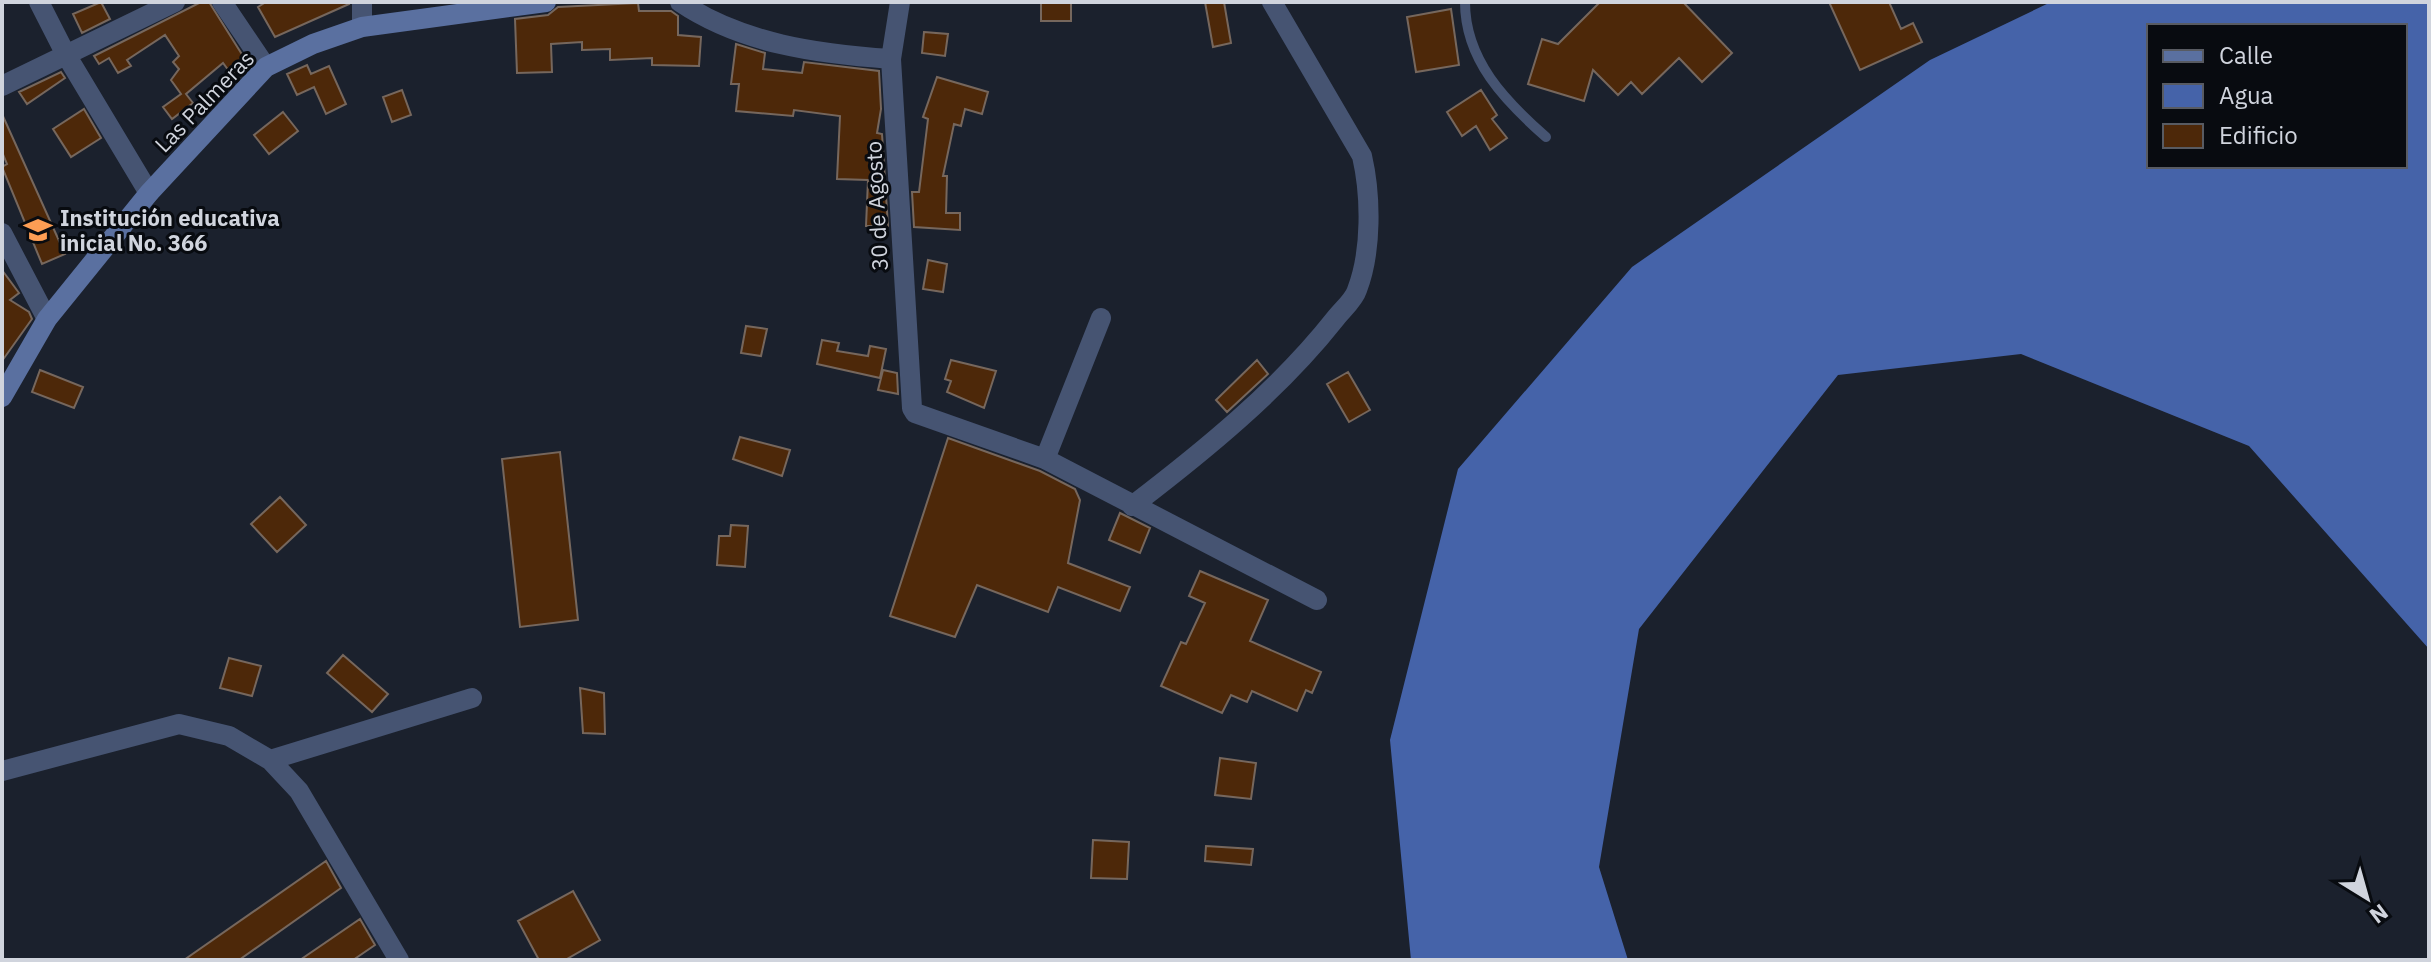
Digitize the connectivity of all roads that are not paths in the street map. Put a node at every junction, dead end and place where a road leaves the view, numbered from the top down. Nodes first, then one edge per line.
1 (39, 2) edge
2 (175, 2) edge
3 (222, 2) edge
4 (362, 2) edge
5 (546, 2) edge
6 (680, 2) edge
7 (900, 2) edge
8 (1272, 2) edge
9 (1452, 2) edge
10 (1467, 2) edge
11 (362, 27) junction
12 (65, 53) junction
13 (891, 59) junction
14 (266, 67) junction
15 (2, 86) edge
16 (1546, 137) dead end
17 (149, 193) junction
18 (2, 233) edge
19 (1101, 318) dead end
20 (47, 319) junction
21 (2, 397) edge
22 (1045, 459) junction
23 (1132, 506) junction
24 (1317, 600) dead end
25 (472, 698) dead end
26 (270, 760) junction
27 (2, 771) edge
28 (399, 960) edge

1 - 12 street
2 - 12 street
3 - 14 street
4 - 11 street
5 - 11 street, Las Palmeras
6 - 13 street
7 - 13 street, 30 de Agosto
8 - 23 street
9 - 10 lane
10 - 16 lane
11 - 14 street, Las Palmeras
12 - 15 street
12 - 17 street
13 - 22 street, 30 de Agosto
14 - 17 street, Las Palmeras
17 - 20 street, Las Palmeras
18 - 20 street
19 - 22 street
20 - 21 street, Las Palmeras
22 - 23 street
23 - 24 street
25 - 26 street
26 - 27 street
26 - 28 street

